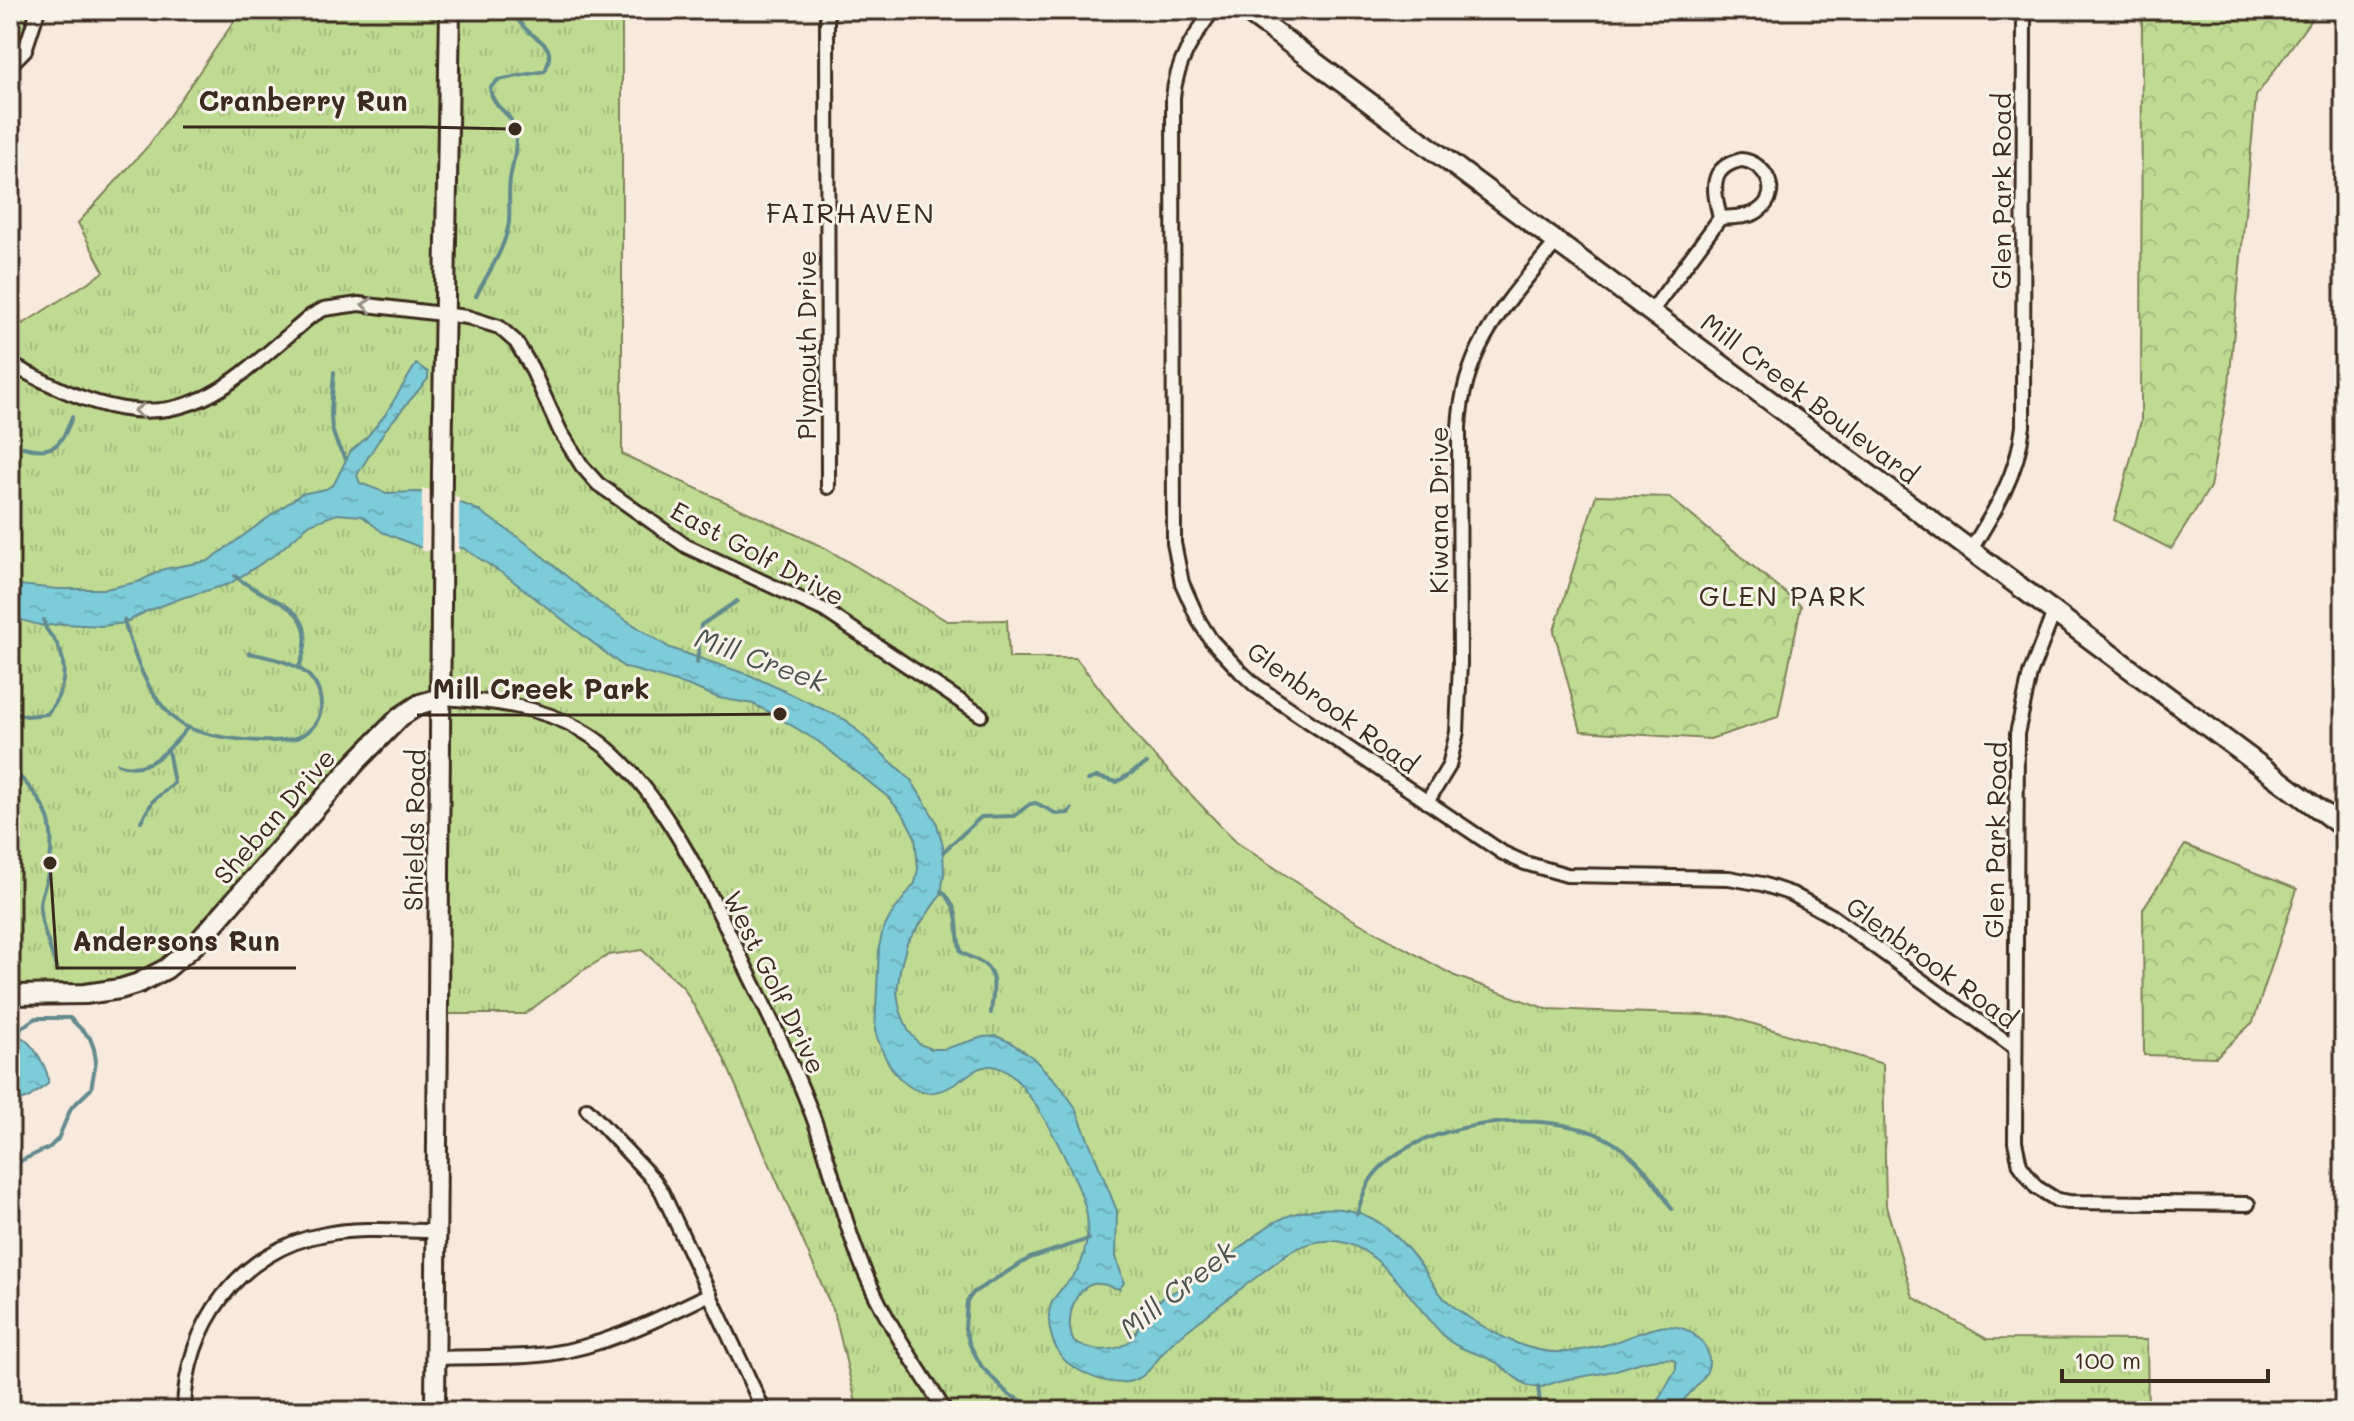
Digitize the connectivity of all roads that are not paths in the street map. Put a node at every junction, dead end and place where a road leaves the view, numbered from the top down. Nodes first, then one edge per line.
1 (38, 10) edge
2 (450, 10) edge
3 (827, 10) edge
4 (1213, 10) edge
5 (1245, 10) edge
6 (2024, 10) edge
7 (10, 65) edge
8 (1720, 218) junction
9 (1557, 241) junction
10 (1651, 312) junction
11 (444, 314) junction
12 (10, 364) edge
13 (828, 487) dead end
14 (1970, 551) junction
15 (2054, 612) junction
16 (441, 698) junction
17 (981, 715) dead end
18 (1427, 802) junction
19 (2344, 828) edge
20 (10, 995) edge
21 (2014, 1047) junction
22 (587, 1109) dead end
23 (2248, 1204) dead end
24 (437, 1231) junction
25 (710, 1294) junction
26 (437, 1358) junction
27 (184, 1411) edge
28 (435, 1411) edge
29 (764, 1411) edge
30 (945, 1411) edge

1 - 7 street
2 - 11 street, Shields Road
3 - 13 street, Plymouth Drive
4 - 18 street, Glenbrook Road
5 - 9 street, Mill Creek Boulevard
6 - 14 street, Glen Park Road
8 - 8 street
8 - 10 street
9 - 10 street, Mill Creek Boulevard
9 - 18 street, Kiwana Drive
10 - 14 street, Mill Creek Boulevard
11 -> 12 street, East Golf Drive
11 - 16 street, Shields Road
11 - 17 street, East Golf Drive
14 - 15 street, Mill Creek Boulevard
15 - 19 street, Mill Creek Boulevard
15 - 21 street, Glen Park Road
16 - 20 street, Sheban Drive
16 - 24 street, Shields Road
16 - 30 street, West Golf Drive
18 - 21 street, Glenbrook Road
21 - 23 street, Glen Park Road
22 - 25 street
24 - 26 street, Shields Road
24 - 27 street
25 - 26 street
25 - 29 street
26 - 28 street, Shields Road

